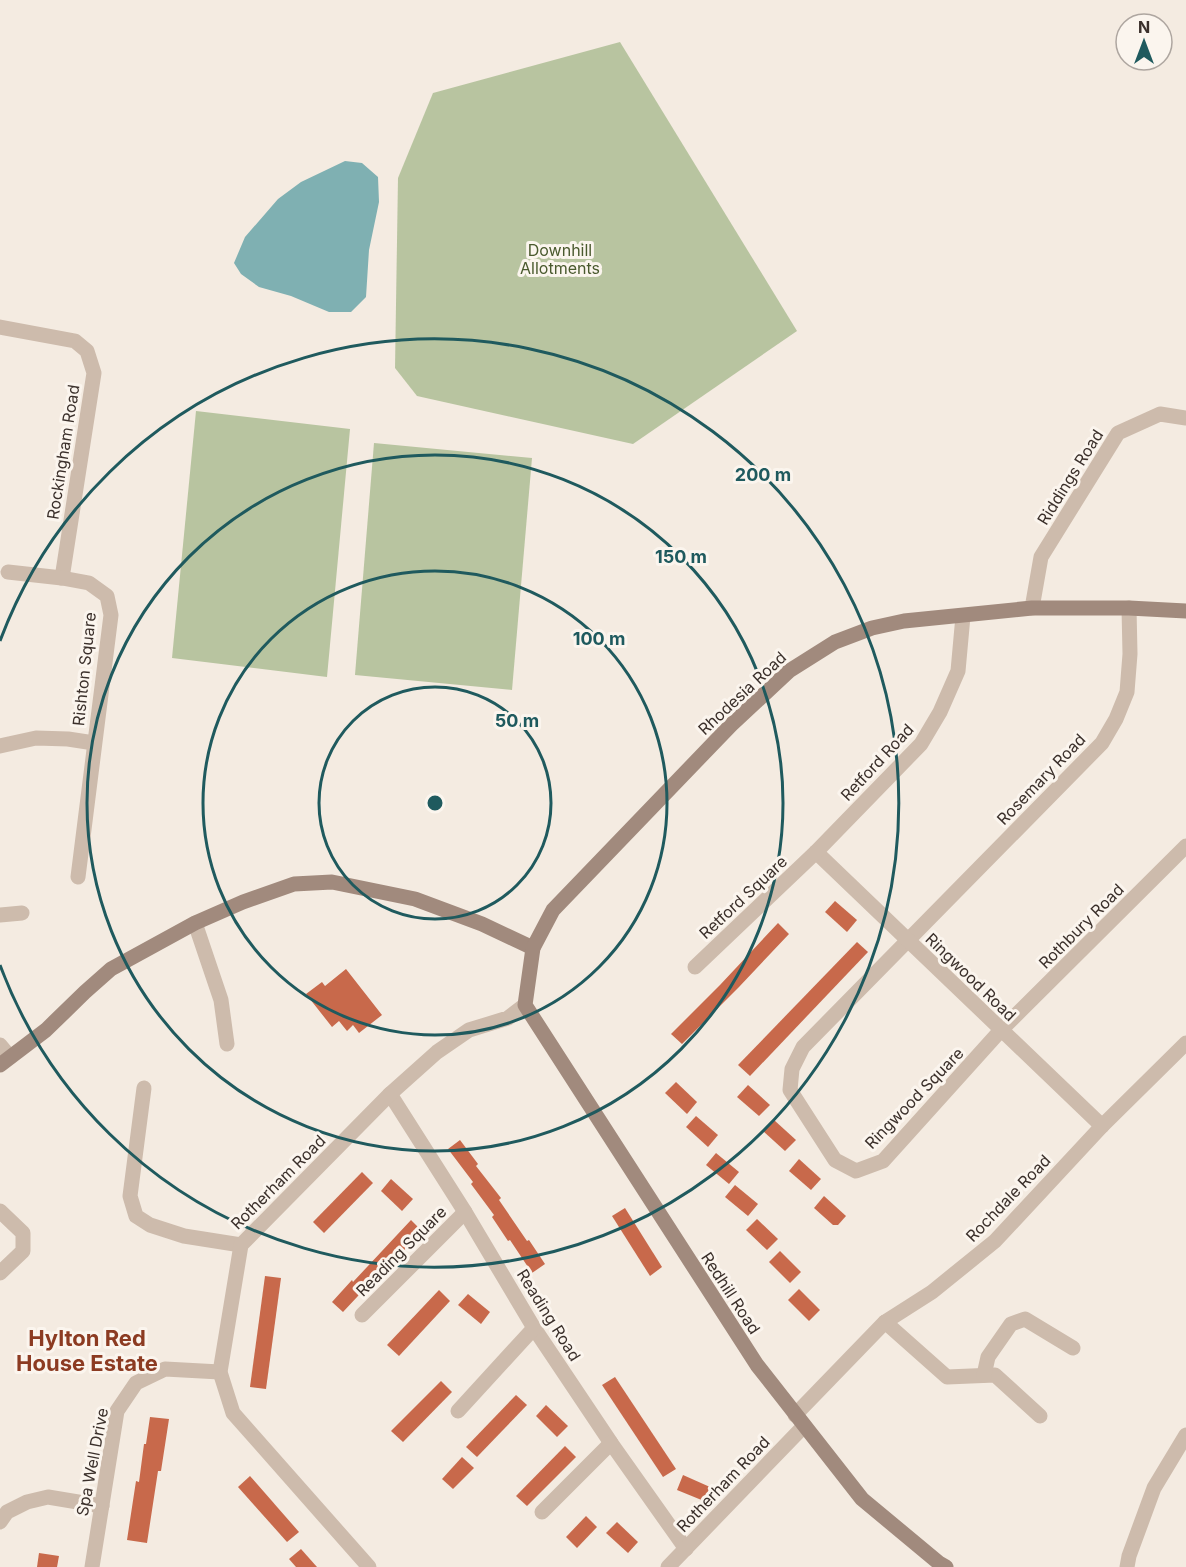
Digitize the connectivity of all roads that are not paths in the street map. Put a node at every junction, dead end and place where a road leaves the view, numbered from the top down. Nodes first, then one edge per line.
1 (0, 327) edge
2 (1186, 418) edge
3 (8, 572) dead end
4 (62, 578) junction
5 (1032, 608) junction
6 (1129, 608) junction
7 (1186, 611) edge
8 (963, 616) junction
9 (94, 743) junction
10 (0, 746) edge
11 (1186, 846) edge
12 (816, 852) junction
13 (78, 877) dead end
14 (22, 913) dead end
15 (0, 915) edge
16 (195, 923) junction
17 (908, 941) junction
18 (533, 948) junction
19 (694, 967) dead end
20 (525, 1005) junction
21 (1001, 1030) junction
22 (1186, 1043) edge
23 (227, 1044) dead end
24 (0, 1045) edge
25 (5, 1061) edge
26 (144, 1088) dead end
27 (390, 1094) junction
28 (1102, 1126) junction
29 (0, 1211) edge
30 (465, 1212) junction
31 (241, 1245) junction
32 (0, 1273) edge
33 (362, 1315) dead end
34 (885, 1322) junction
35 (534, 1328) junction
36 (1073, 1348) dead end
37 (220, 1372) junction
38 (984, 1375) junction
39 (458, 1411) dead end
40 (1040, 1416) dead end
41 (800, 1420) junction
42 (1186, 1435) edge
43 (611, 1443) junction
44 (102, 1506) junction
45 (542, 1512) dead end
46 (0, 1522) edge
47 (686, 1549) junction
48 (92, 1567) edge
49 (369, 1567) edge
50 (668, 1567) edge
51 (946, 1567) edge
52 (1126, 1567) edge

1 - 4 street, Rockingham Road
2 - 5 street, Riddings Road
3 - 4 street, Rishton Square
4 - 9 street, Rishton Square
5 - 6 street, Rhodesia Road
5 - 8 street, Rhodesia Road
6 - 7 street, Rhodesia Road
6 - 17 street, Rosemary Road
8 - 12 street, Retford Road
8 - 18 street, Rhodesia Road
9 - 10 street, Rishton Square
9 - 13 street, Rishton Square
11 - 21 street, Rothbury Road
12 - 17 street, Ringwood Road
12 - 19 street, Retford Square
14 - 15 street
16 - 18 street
16 - 23 street
16 - 25 street
17 - 21 street, Ringwood Road
17 - 21 street, Ringwood Square
18 - 20 street, Rhodesia Road
20 - 27 street, Rotherham Road
20 - 41 street, Redhill Road
21 - 28 street, Ringwood Road
22 - 28 street, Rochdale Road
24 - 25 street
26 - 31 street
27 - 30 street, Reading Road
27 - 31 street, Rotherham Road
28 - 34 street, Rochdale Road
29 - 32 street
30 - 33 street, Reading Square
30 - 35 street, Reading Road
31 - 37 street, Rotherham Road
34 - 38 street
34 - 41 street, Rochdale Road
35 - 39 street
35 - 43 street, Reading Road
36 - 38 street
37 - 44 street, Spa Well Drive
37 - 49 street, Rotherham Road
38 - 40 street
41 - 47 street, Rotherham Road
41 - 51 street, Redhill Road
42 - 52 street
43 - 45 street
43 - 47 street, Reading Road
44 - 46 street
44 - 48 street, Spa Well Drive
47 - 50 street, Rotherham Road

